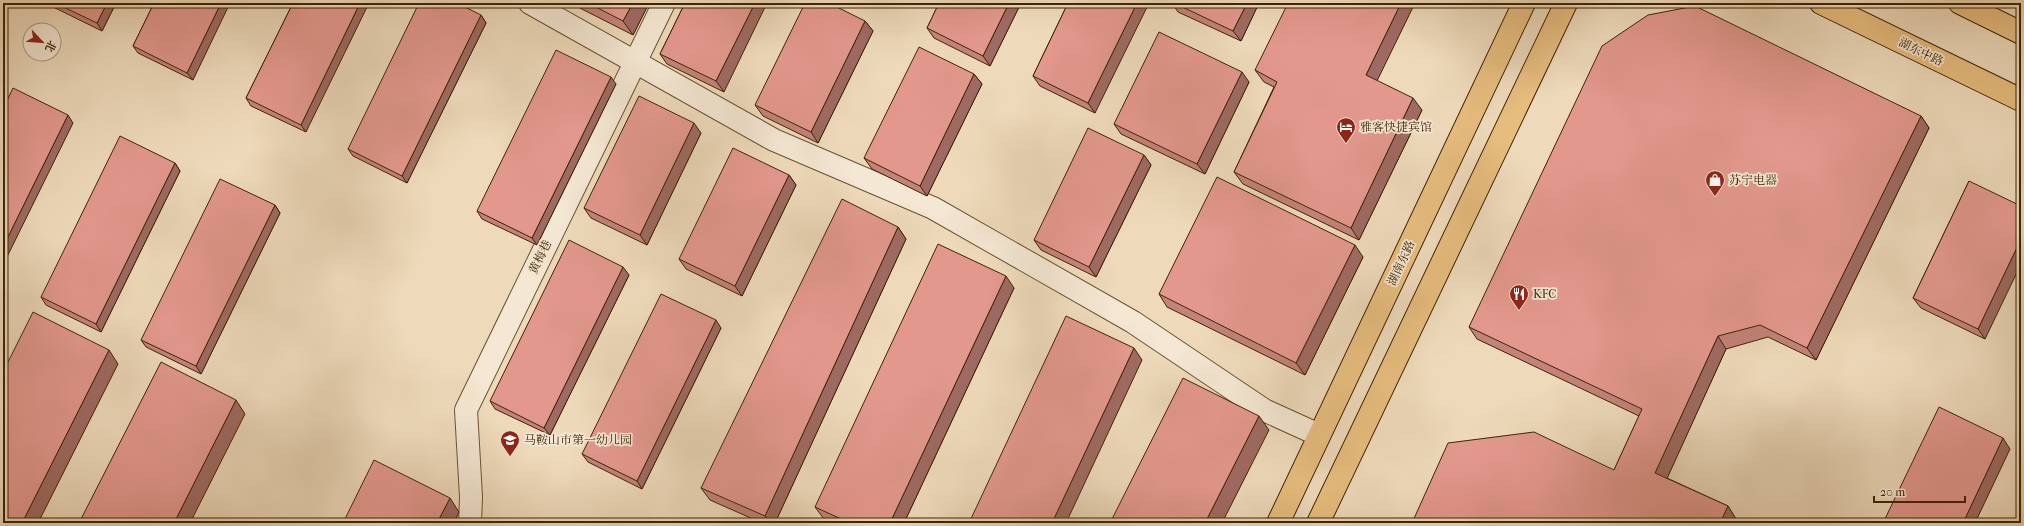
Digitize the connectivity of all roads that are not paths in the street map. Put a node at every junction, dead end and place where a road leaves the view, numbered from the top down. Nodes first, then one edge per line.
1 (530, 3) edge
2 (664, 3) edge
3 (1524, 3) edge
4 (1566, 3) edge
5 (1821, 3) edge
6 (1960, 3) edge
7 (2021, 33) edge
8 (636, 63) junction
9 (2021, 100) edge
10 (1320, 435) junction
11 (470, 523) edge
12 (1278, 523) edge
13 (1318, 523) edge

1 - 8 street
2 - 8 street, 黄梅巷
3 - 10 main road, 湖南东路
4 - 13 main road
5 - 9 main road, 湖东中路
6 - 7 main road
8 - 10 street
8 - 11 street, 黄梅巷
10 - 12 main road, 湖南东路

